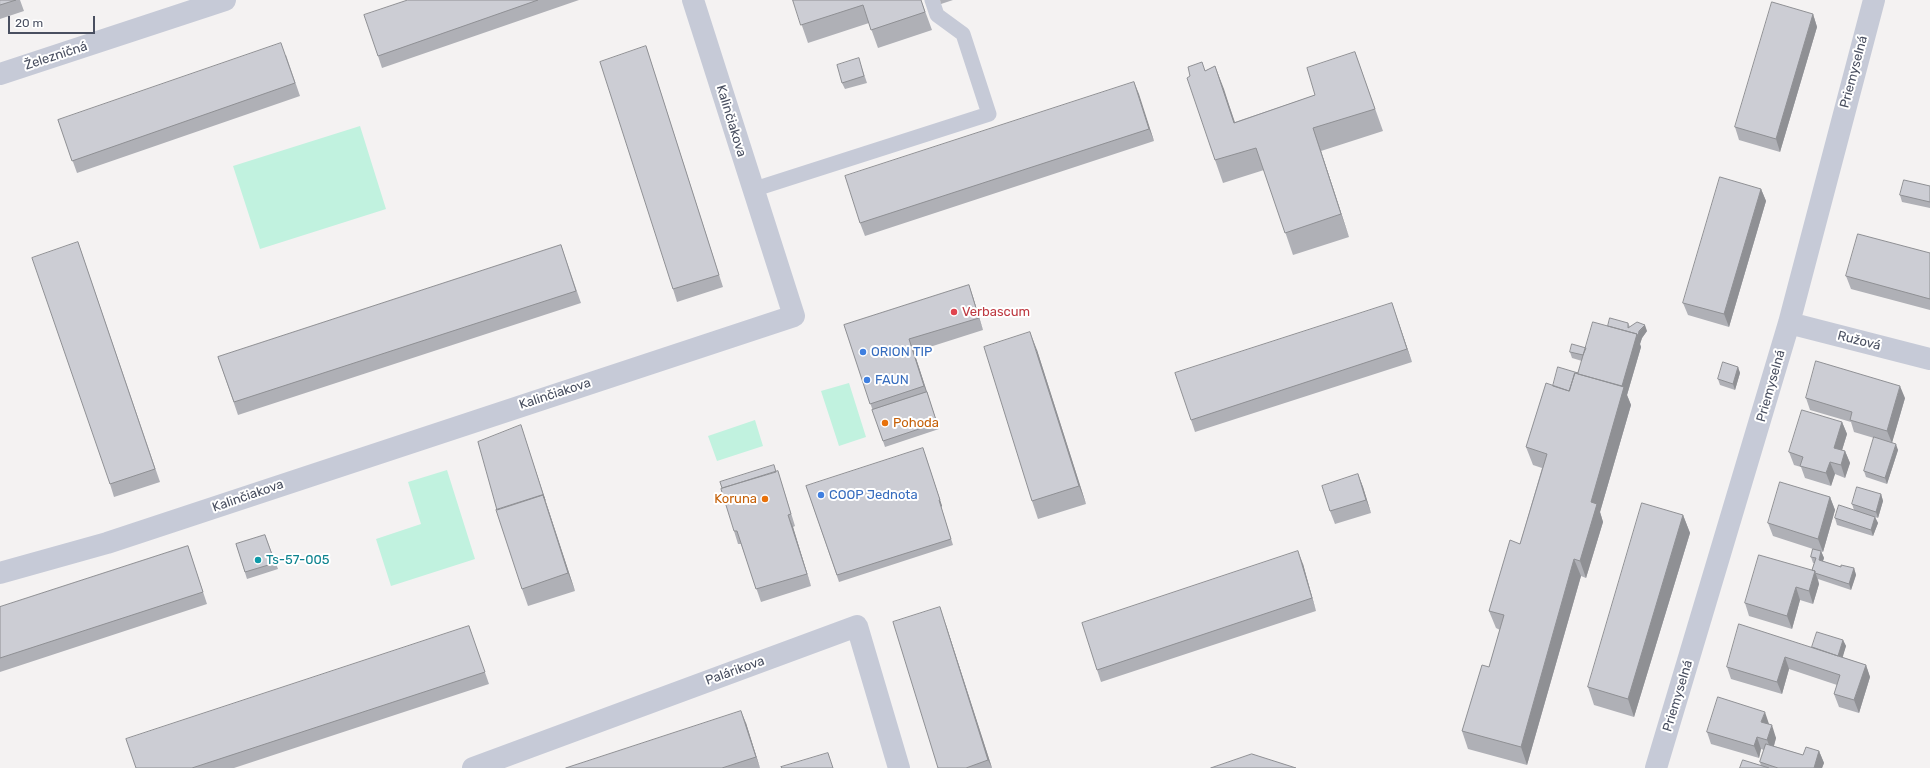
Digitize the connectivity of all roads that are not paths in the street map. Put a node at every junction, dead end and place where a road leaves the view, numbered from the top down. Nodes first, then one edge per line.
1 (225, 0) edge
2 (693, 0) edge
3 (932, 0) edge
4 (1874, 0) edge
5 (0, 74) edge
6 (752, 190) junction
7 (1789, 323) junction
8 (1930, 359) edge
9 (0, 573) edge
10 (473, 768) edge
11 (899, 768) edge
12 (1656, 768) edge

1 - 5 street, Železničná
2 - 6 street, Kalinčiakova
3 - 6 lane
4 - 7 street, Priemyselná
6 - 9 street, Kalinčiakova
7 - 8 street, Ružová
7 - 12 street, Priemyselná
10 - 11 street, Palárikova

